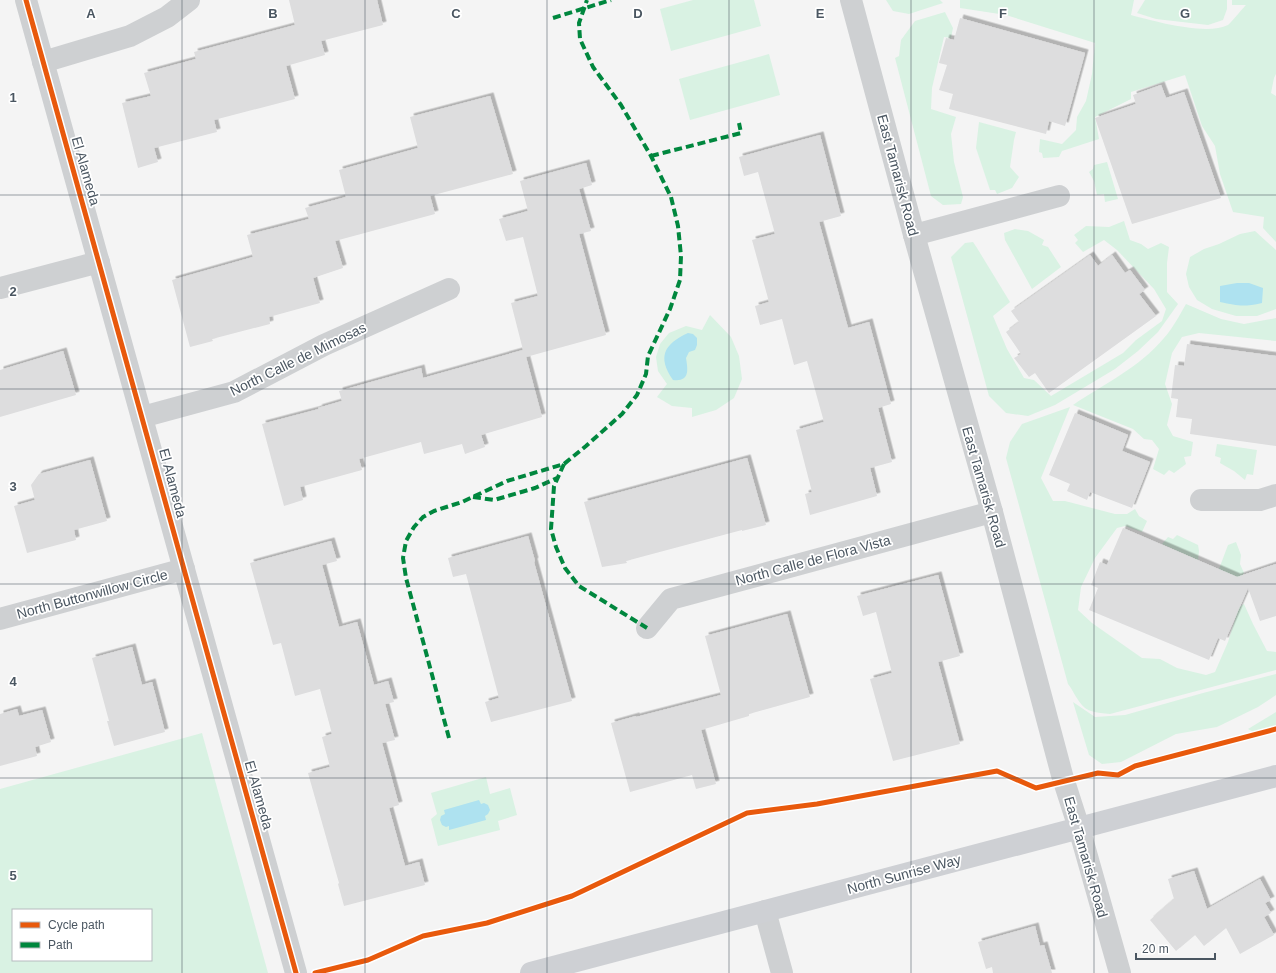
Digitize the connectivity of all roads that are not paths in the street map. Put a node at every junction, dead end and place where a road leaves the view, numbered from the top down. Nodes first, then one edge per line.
1 (26, 0) edge
2 (188, 0) edge
3 (852, 0) edge
4 (43, 62) junction
5 (1059, 196) dead end
6 (914, 235) junction
7 (99, 262) junction
8 (0, 288) edge
9 (449, 289) dead end
10 (142, 417) junction
11 (1276, 495) edge
12 (1202, 500) dead end
13 (992, 512) junction
14 (184, 569) junction
15 (0, 619) edge
16 (647, 628) dead end
17 (1276, 776) edge
18 (1079, 828) junction
19 (765, 911) junction
20 (296, 973) edge
21 (531, 973) edge
22 (782, 973) edge
23 (1120, 973) edge

1 - 4 street, El Alameda
2 - 4 street
3 - 6 street, East Tamarisk Road
4 - 7 street, El Alameda
5 - 6 street
6 - 13 street, East Tamarisk Road
7 - 8 street
7 - 10 street, El Alameda
9 - 10 street, North Calle de Mimosas
10 - 14 street, El Alameda
11 - 12 street
13 - 16 street, North Calle de Flora Vista
13 - 18 street, East Tamarisk Road
14 - 15 street, North Buttonwillow Circle
14 - 20 street, El Alameda
17 - 18 main road, North Sunrise Way
18 - 19 main road, North Sunrise Way
18 - 23 street, East Tamarisk Road
19 - 21 main road, North Sunrise Way
19 - 22 street

